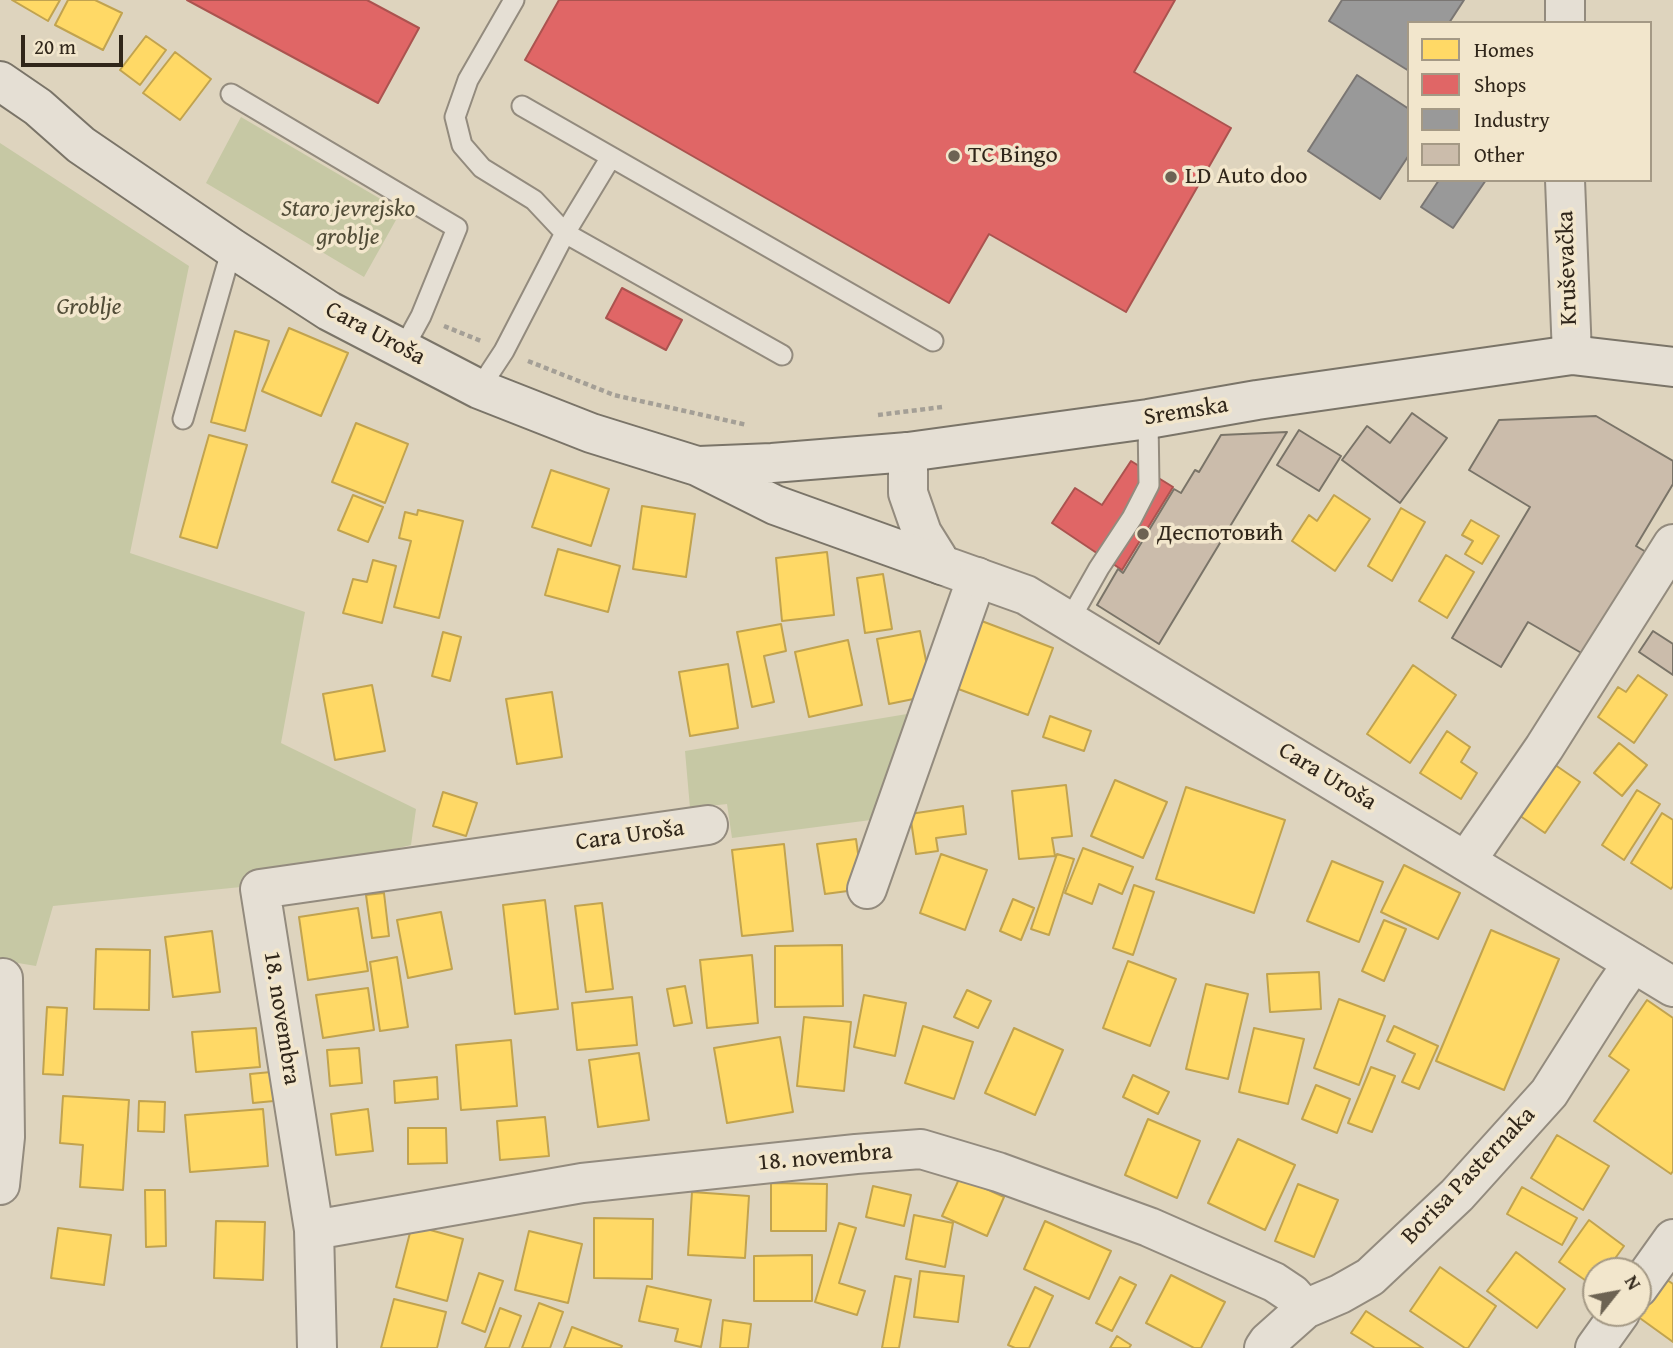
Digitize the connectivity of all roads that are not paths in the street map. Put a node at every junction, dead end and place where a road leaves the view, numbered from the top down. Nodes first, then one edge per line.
1 (514, 0) edge
2 (1565, 0) edge
3 (1565, 21) edge
4 (0, 80) edge
5 (232, 94) dead end
6 (522, 106) dead end
7 (0, 112) edge
8 (81, 145) junction
9 (611, 157) junction
10 (1565, 182) edge
11 (565, 233) junction
12 (232, 248) junction
13 (933, 341) dead end
14 (403, 349) junction
15 (782, 355) dead end
16 (1572, 355) junction
17 (1673, 367) edge
18 (479, 389) junction
19 (1148, 418) junction
20 (183, 419) dead end
21 (908, 452) junction
22 (697, 466) junction
23 (1673, 544) edge
24 (960, 571) junction
25 (1069, 621) junction
26 (708, 825) dead end
27 (1466, 861) junction
28 (867, 888) dead end
29 (260, 889) joint
30 (1633, 963) junction
31 (3, 978) dead end
32 (1673, 987) edge
33 (0, 1185) edge
34 (314, 1230) junction
35 (1673, 1239) edge
36 (1652, 1268) edge
37 (1305, 1309) junction
38 (1610, 1327) edge
39 (317, 1348) edge
40 (1264, 1348) edge
41 (1595, 1348) edge

1 - 11 lane
2 - 3 street
4 - 8 street
5 - 14 lane
6 - 9 lane
7 - 8 street
8 - 12 street, Cara Uroša
9 - 11 lane
9 - 13 lane
10 - 16 street, Kruševačka
11 - 15 lane
11 - 18 lane
12 - 14 street, Cara Uroša
12 - 20 lane
14 - 18 street, Cara Uroša
16 - 17 street, Sremska
16 - 19 street, Sremska
18 - 22 street, Cara Uroša
19 - 21 street, Sremska
19 - 25 lane
21 - 22 street, Sremska
21 - 24 street
22 - 24 street, Cara Uroša
23 - 27 street
24 - 25 street, Cara Uroša
24 - 28 street
25 - 27 street, Cara Uroša
26 - 29 street, Cara Uroša
27 - 30 street, Cara Uroša
29 - 34 street, 18. novembra
30 - 32 street, Cara Uroša
30 - 37 street, Borisa Pasternaka
31 - 33 street
34 - 37 street, 18. novembra
34 - 39 street, 18. novembra
35 - 36 street
37 - 40 street, Borisa Pasternaka
38 - 41 street

